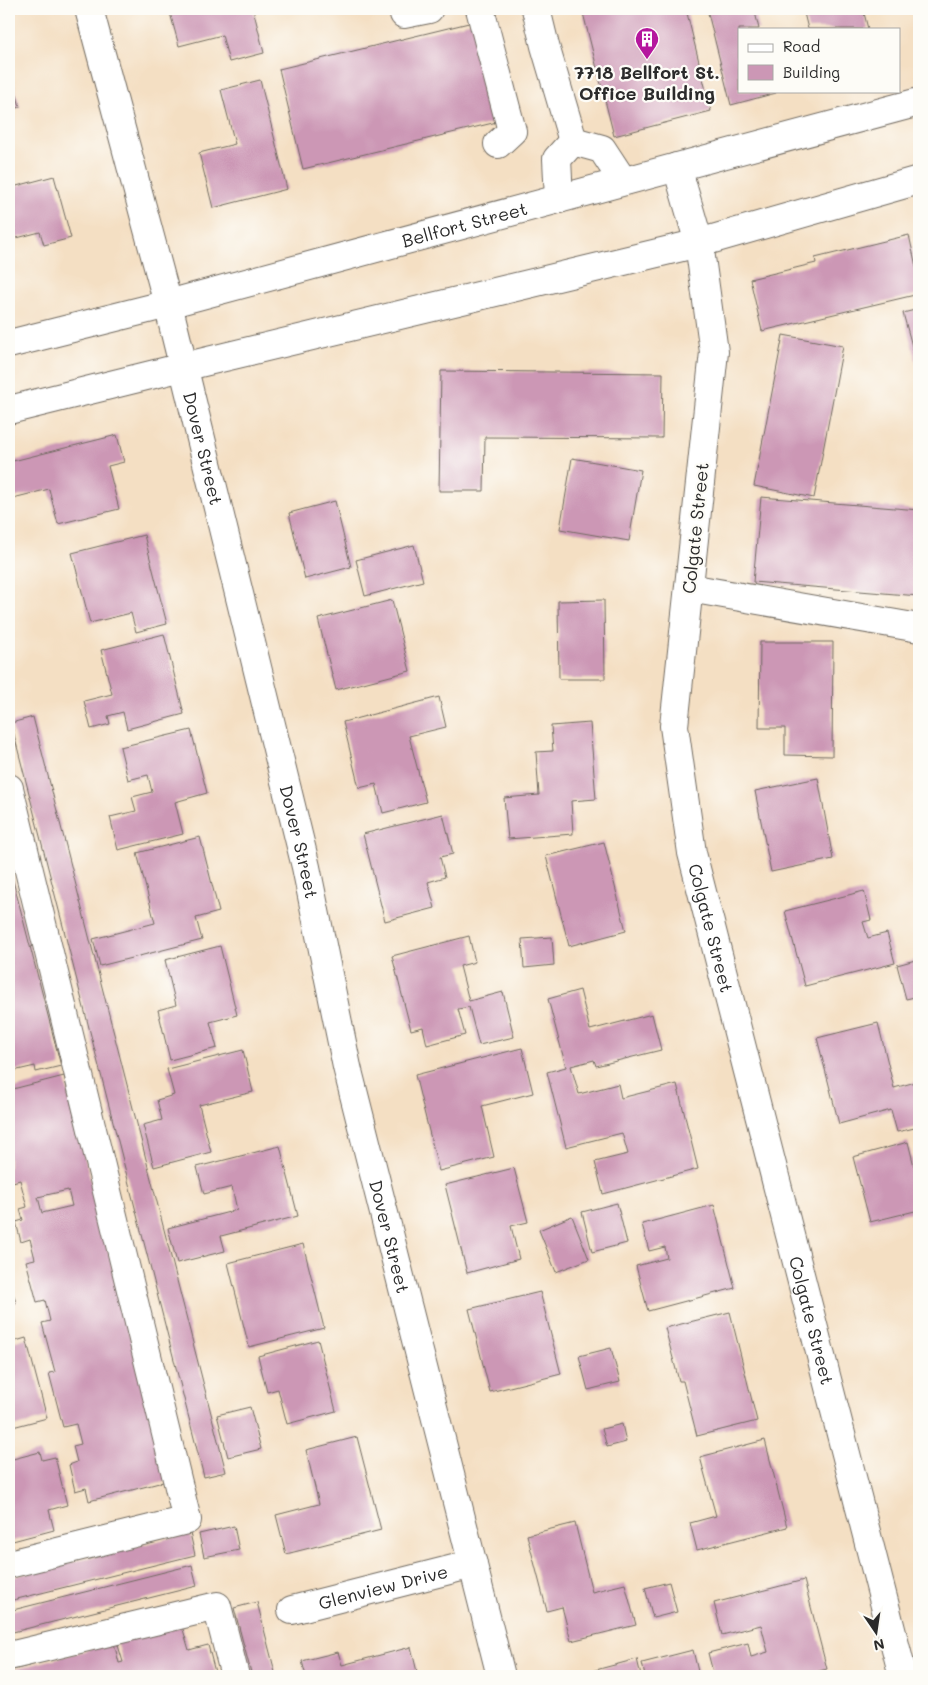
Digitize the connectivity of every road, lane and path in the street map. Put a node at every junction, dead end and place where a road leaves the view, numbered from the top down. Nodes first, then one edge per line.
1 (89, 9) edge
2 (480, 9) edge
3 (536, 9) edge
4 (919, 102) edge
5 (573, 142) junction
6 (498, 144) dead end
7 (676, 167) junction
8 (919, 180) edge
9 (623, 181) junction
10 (559, 199) junction
11 (699, 243) junction
12 (168, 304) junction
13 (9, 344) edge
14 (183, 366) junction
15 (9, 410) edge
16 (689, 588) junction
17 (919, 628) edge
18 (9, 788) edge
19 (9, 1564) edge
20 (473, 1564) junction
21 (292, 1610) dead end
22 (9, 1656) edge
23 (235, 1676) edge
24 (502, 1676) edge
25 (903, 1676) edge

1 - 12 street, Dover Street
2 - 6 street
3 - 5 street
4 - 7 street, Bellfort Street
5 - 9 street
5 - 10 street
7 - 9 street, Bellfort Street
7 - 11 street, Colgate Street
8 - 11 street
9 - 10 street, Bellfort Street
10 - 12 street, Bellfort Street
11 - 14 street
11 - 16 street, Colgate Street
12 - 13 street, Bellfort Street
12 - 14 street, Dover Street
14 - 15 street
14 - 20 street, Dover Street
16 - 17 street
16 - 25 street, Colgate Street
18 - 19 street
20 - 21 street, Glenview Drive
20 - 24 street, Dover Street
22 - 23 street

